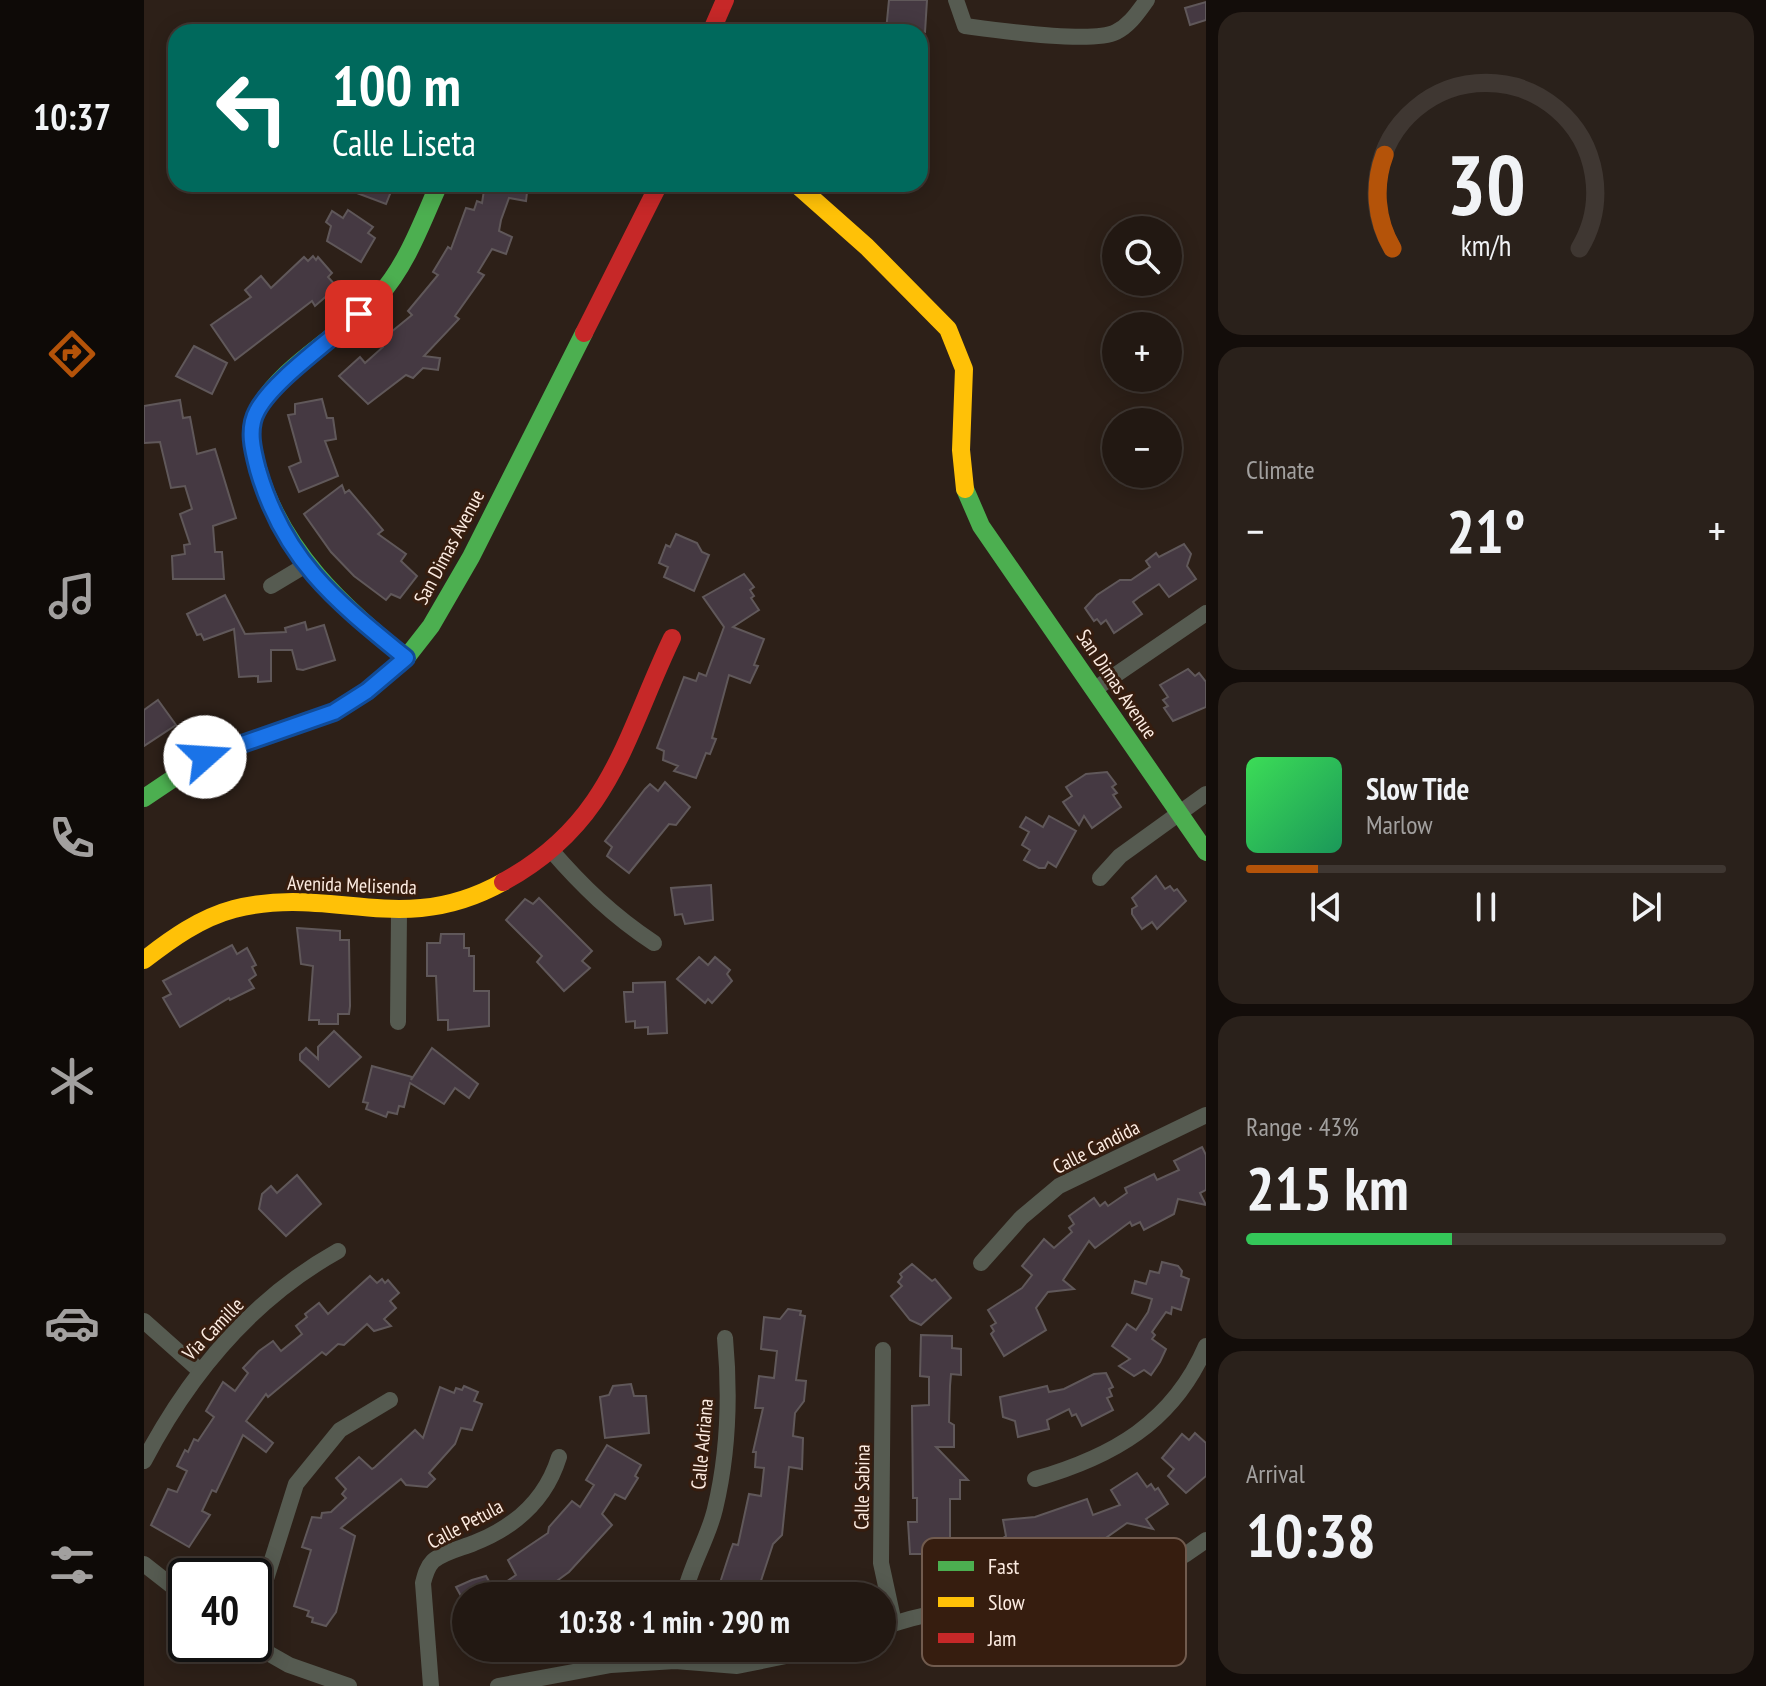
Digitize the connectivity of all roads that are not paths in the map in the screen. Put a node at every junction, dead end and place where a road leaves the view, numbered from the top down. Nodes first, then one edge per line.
1 (725, 0) edge
2 (956, 0) edge
3 (1147, 0) edge
4 (714, 24) edge
5 (435, 192) edge
6 (655, 192) edge
7 (805, 192) edge
8 (306, 565) junction
9 (271, 586) dead end
10 (1206, 613) edge
11 (672, 638) dead end
12 (406, 658) junction
13 (1095, 689) junction
14 (1206, 794) edge
15 (144, 798) edge
16 (1178, 814) junction
17 (550, 849) junction
18 (1206, 852) edge
19 (1100, 878) dead end
20 (399, 912) junction
21 (654, 943) dead end
22 (144, 960) edge
23 (398, 1022) dead end
24 (1206, 1115) edge
25 (338, 1251) dead end
26 (981, 1263) dead end
27 (144, 1321) edge
28 (725, 1338) dead end
29 (1206, 1346) edge
30 (883, 1350) dead end
31 (199, 1370) junction
32 (390, 1400) dead end
33 (559, 1457) dead end
34 (144, 1461) edge
35 (1035, 1479) dead end
36 (1206, 1540) edge
37 (1186, 1552) edge
38 (272, 1560) edge
39 (144, 1564) edge
40 (689, 1582) edge
41 (883, 1582) edge
42 (168, 1583) edge
43 (922, 1616) edge
44 (896, 1623) edge
45 (272, 1655) edge
46 (630, 1662) edge
47 (715, 1662) edge
48 (757, 1662) edge
49 (349, 1686) edge
50 (431, 1686) edge
51 (498, 1686) edge

1 - 4 street
2 - 3 street
5 - 8 street
6 - 12 street, San Dimas Avenue
7 - 13 street, San Dimas Avenue
8 - 9 street
8 - 12 street
10 - 13 street
11 - 17 street, Avenida Melisenda
12 - 15 street, San Dimas Avenue
13 - 16 street, San Dimas Avenue
14 - 16 street
16 - 18 street, San Dimas Avenue
16 - 19 street
17 - 20 street, Avenida Melisenda
17 - 21 street
20 - 22 street, Avenida Melisenda
20 - 23 street
24 - 26 street, Calle Candida
25 - 31 street, Via Camille
27 - 31 street
28 - 40 street, Calle Adriana
29 - 35 street
30 - 41 street, Calle Sabina
31 - 34 street, Via Camille
32 - 38 street
33 - 50 street, Calle Petula
36 - 37 street
39 - 42 street
43 - 44 street
45 - 49 street
46 - 51 street
47 - 48 street

